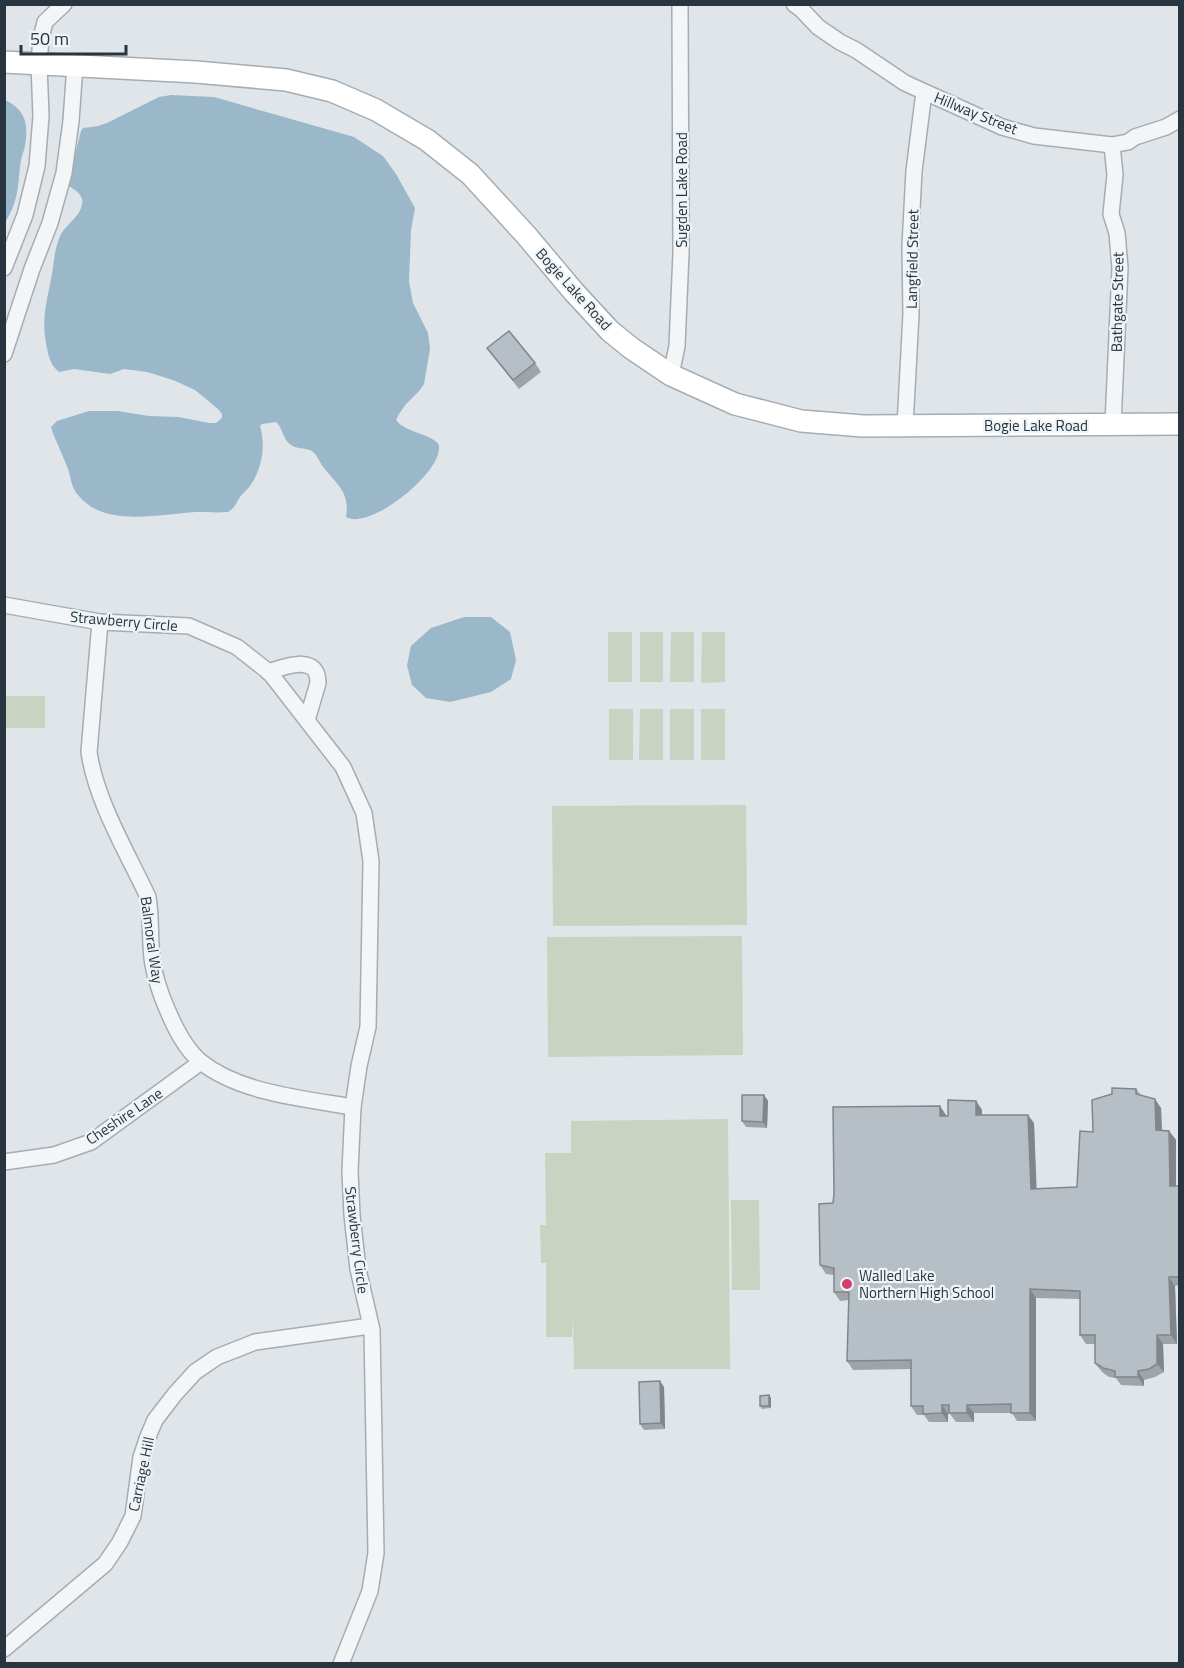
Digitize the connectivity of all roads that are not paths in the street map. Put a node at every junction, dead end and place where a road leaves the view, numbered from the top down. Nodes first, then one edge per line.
1 (64, 4) edge
2 (681, 4) edge
3 (794, 4) edge
4 (4, 62) edge
5 (39, 64) junction
6 (75, 65) junction
7 (924, 92) junction
8 (1179, 119) edge
9 (1112, 145) junction
10 (6, 264) edge
11 (32, 269) junction
12 (4, 354) edge
13 (671, 375) junction
14 (1113, 424) junction
15 (1179, 424) edge
16 (905, 426) junction
17 (4, 605) edge
18 (100, 622) junction
19 (268, 672) junction
20 (307, 720) junction
21 (201, 1062) junction
22 (353, 1107) junction
23 (4, 1162) edge
24 (370, 1326) junction
25 (4, 1649) edge
26 (340, 1664) edge

1 - 5 street
2 - 13 street, Sugden Lake Road
3 - 7 street, Hillway Street
4 - 5 main road, Bogie Lake Road
5 - 6 main road, Bogie Lake Road
5 - 10 street
6 - 11 street
6 - 13 main road, Bogie Lake Road
7 - 9 street, Hillway Street
7 - 16 street, Langfield Street
8 - 9 street, Hillway Street
9 - 14 street, Bathgate Street
10 - 11 street
11 - 12 street
13 - 16 main road, Bogie Lake Road
14 - 15 main road, Bogie Lake Road
14 - 16 main road, Bogie Lake Road
17 - 18 street, Strawberry Circle
18 - 19 street, Strawberry Circle
18 - 21 street, Balmoral Way
19 - 20 street, Strawberry Circle
19 - 20 street
20 - 22 street, Strawberry Circle
21 - 22 street, Balmoral Way
21 - 23 street, Cheshire Lane
22 - 24 street, Strawberry Circle
24 - 25 street, Carriage Hill
24 - 26 street, Strawberry Circle

